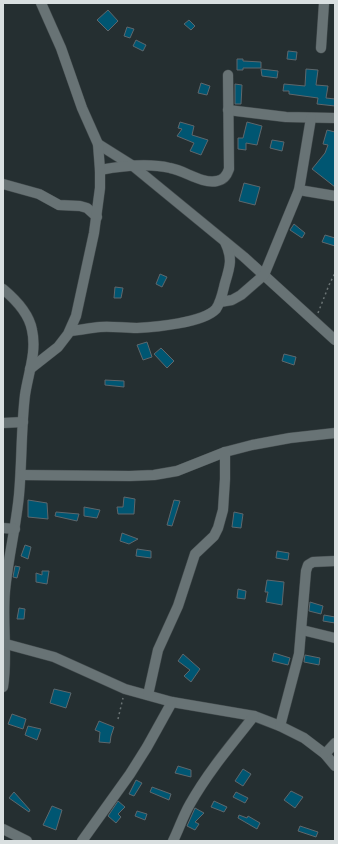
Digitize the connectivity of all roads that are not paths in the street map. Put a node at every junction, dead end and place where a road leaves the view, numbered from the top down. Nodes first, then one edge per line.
1 (41, 3) edge
2 (324, 3) edge
3 (322, 48) dead end
4 (228, 75) dead end
5 (228, 110) junction
6 (312, 118) junction
7 (335, 118) edge
8 (98, 144) junction
9 (133, 166) junction
10 (100, 170) junction
11 (3, 184) edge
12 (299, 190) junction
13 (335, 196) edge
14 (97, 217) junction
15 (225, 242) junction
16 (264, 276) junction
17 (3, 289) edge
18 (220, 302) junction
19 (70, 331) junction
20 (335, 340) edge
21 (30, 370) junction
22 (23, 422) junction
23 (3, 423) edge
24 (335, 433) edge
25 (225, 452) junction
26 (21, 475) junction
27 (3, 528) edge
28 (15, 529) junction
29 (335, 561) edge
30 (302, 630) junction
31 (335, 638) edge
32 (6, 644) junction
33 (3, 687) edge
34 (148, 695) junction
35 (172, 702) junction
36 (254, 716) junction
37 (280, 726) junction
38 (335, 743) edge
39 (325, 754) junction
40 (335, 766) edge
41 (3, 829) edge
42 (27, 841) edge
43 (82, 841) edge
44 (173, 841) edge

1 - 8 street
2 - 3 street
4 - 5 street
5 - 6 street
5 - 9 street
6 - 7 street
6 - 12 street
8 - 9 street
8 - 10 street
9 - 10 street
9 - 15 street
10 - 14 street
11 - 14 street
12 - 13 street
12 - 16 street
14 - 19 street
15 - 16 street
15 - 18 street
16 - 18 street
16 - 20 street
17 - 21 street
18 - 19 street
19 - 21 street
21 - 22 street
22 - 23 street
22 - 26 street
24 - 25 street
25 - 26 street
25 - 34 street
26 - 28 street
27 - 28 street
28 - 32 street
29 - 30 street
30 - 31 street
30 - 37 street
32 - 33 street
32 - 34 street
34 - 35 street
35 - 36 street
35 - 43 street
36 - 37 street
36 - 44 street
37 - 39 street
38 - 39 street
39 - 40 street
41 - 42 street

